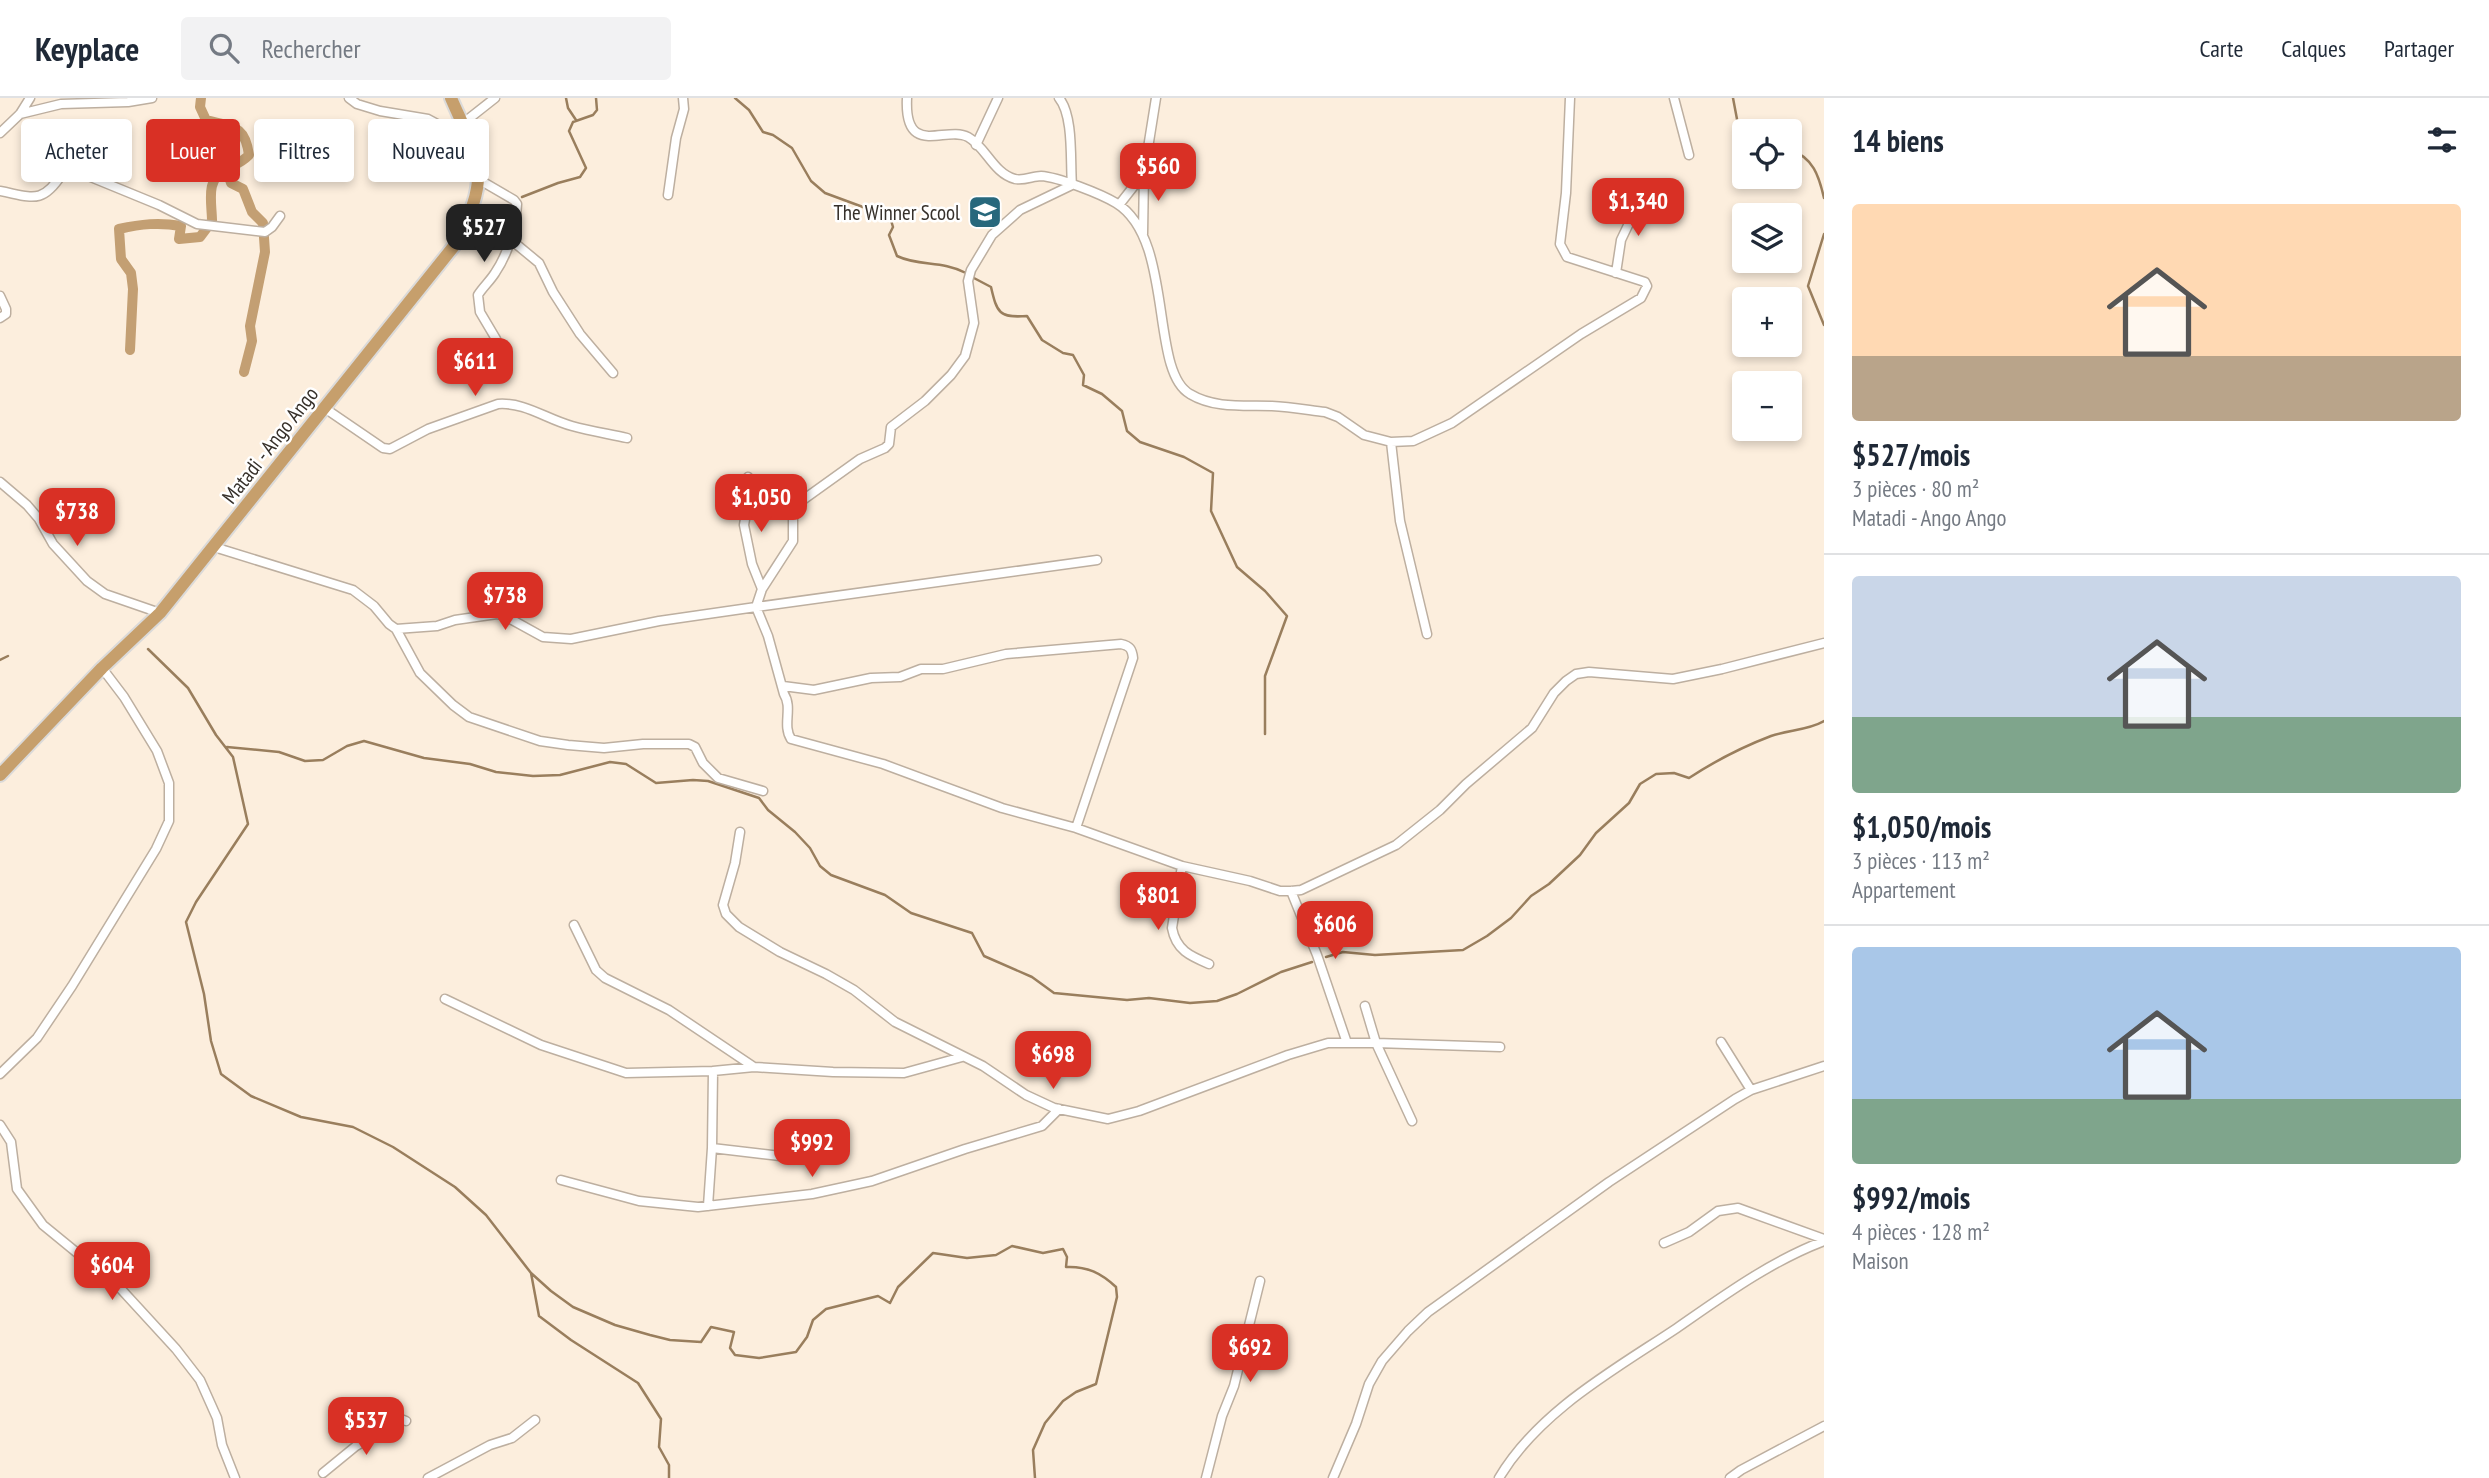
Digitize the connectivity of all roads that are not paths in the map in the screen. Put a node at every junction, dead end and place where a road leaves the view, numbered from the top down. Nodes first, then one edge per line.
1 (30, 98) edge
2 (152, 98) edge
3 (349, 98) edge
4 (451, 98) edge
5 (495, 98) edge
6 (683, 98) edge
7 (907, 98) edge
8 (998, 98) edge
9 (1059, 98) edge
10 (1156, 98) edge
11 (1570, 98) edge
12 (1674, 98) edge
13 (20, 114) junction
14 (428, 119) edge
15 (460, 119) edge
16 (468, 119) edge
17 (0, 132) edge
18 (976, 145) junction
19 (1689, 155) dead end
20 (1143, 173) junction
21 (477, 182) edge
22 (485, 182) edge
23 (1072, 185) junction
24 (0, 191) edge
25 (668, 195) dead end
26 (1641, 198) dead end
27 (1119, 205) junction
28 (280, 216) dead end
29 (1143, 234) junction
30 (510, 239) junction
31 (1616, 273) junction
32 (0, 296) edge
33 (0, 318) edge
34 (496, 339) dead end
35 (612, 373) dead end
36 (323, 407) junction
37 (627, 438) dead end
38 (1391, 442) junction
39 (748, 477) dead end
40 (0, 482) edge
41 (214, 547) junction
42 (1097, 560) dead end
43 (762, 589) junction
44 (756, 607) junction
45 (160, 613) junction
46 (396, 629) junction
47 (1427, 634) dead end
48 (1824, 643) edge
49 (103, 668) junction
50 (783, 686) junction
51 (0, 775) edge
52 (763, 791) dead end
53 (1076, 828) junction
54 (740, 832) dead end
55 (1182, 866) junction
56 (1291, 891) junction
57 (574, 925) dead end
58 (1209, 964) dead end
59 (445, 999) dead end
60 (1365, 1006) dead end
61 (1721, 1042) dead end
62 (1347, 1043) junction
63 (1376, 1043) junction
64 (1500, 1047) dead end
65 (962, 1057) junction
66 (1824, 1066) edge
67 (754, 1067) junction
68 (713, 1070) junction
69 (0, 1074) edge
70 (1751, 1090) junction
71 (1059, 1109) junction
72 (1412, 1121) dead end
73 (0, 1125) edge
74 (712, 1148) junction
75 (841, 1153) dead end
76 (561, 1180) dead end
77 (708, 1206) junction
78 (1824, 1240) edge
79 (1664, 1243) dead end
80 (1260, 1281) dead end
81 (535, 1420) dead end
82 (406, 1421) dead end
83 (1824, 1426) edge
84 (323, 1473) dead end
85 (235, 1478) edge
86 (428, 1478) edge
87 (1206, 1478) edge
88 (1333, 1478) edge
89 (1499, 1478) edge
90 (1730, 1478) edge

1 - 13 street
2 - 13 street
3 - 14 street
4 - 15 highway, Matadi - Ango Ango
5 - 16 street
6 - 25 street
7 - 18 street
8 - 18 street
9 - 23 street
10 - 20 street
11 - 31 street
12 - 19 street
13 - 17 street
18 - 23 street
20 - 27 street
20 - 29 street
21 - 36 highway, Matadi - Ango Ango
22 - 30 street
23 - 27 street
23 - 43 street
24 - 28 street
26 - 31 street
27 - 29 street
29 - 38 street
30 - 34 street
30 - 35 street
31 - 38 street
32 - 33 street
36 - 37 street
36 - 41 highway, Matadi - Ango Ango
38 - 47 street
39 - 43 street
40 - 45 street
41 - 45 highway, Matadi - Ango Ango
41 - 46 street
42 - 44 street
43 - 44 street
44 - 46 street
44 - 50 street
45 - 49 highway, Matadi - Ango Ango
46 - 52 street
48 - 56 street
49 - 51 highway, Matadi - Ango Ango
49 - 69 street
50 - 53 street
50 - 53 street
53 - 55 street
54 - 65 street
55 - 56 street
55 - 58 street
56 - 62 street
57 - 67 street
59 - 68 street
60 - 63 street
61 - 70 street
62 - 63 street
62 - 71 street
63 - 64 street
63 - 72 street
65 - 67 street
65 - 71 street
66 - 70 street
67 - 68 street
68 - 74 street
70 - 88 street
71 - 77 street
73 - 85 street
74 - 75 street
74 - 77 street
76 - 77 street
78 - 79 street
78 - 89 street
80 - 87 street
81 - 86 street
82 - 84 street
83 - 90 street

